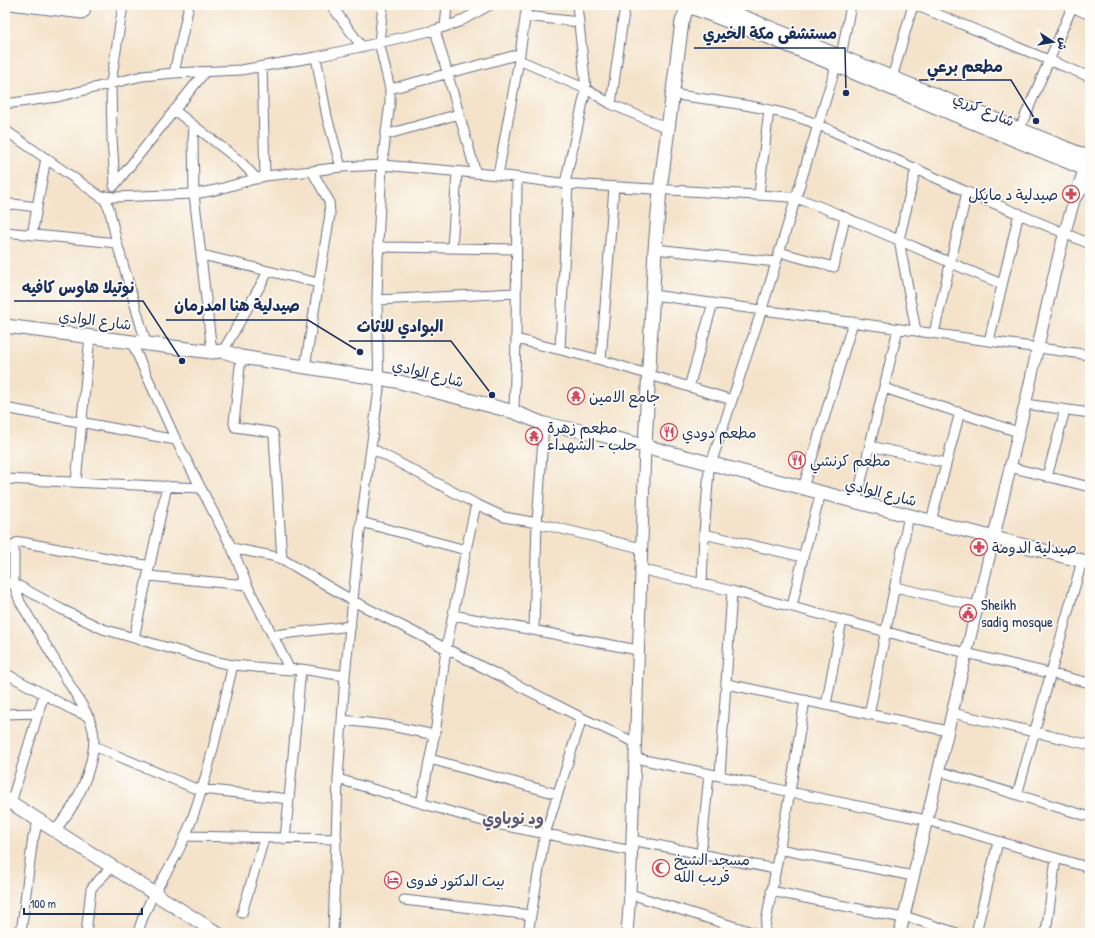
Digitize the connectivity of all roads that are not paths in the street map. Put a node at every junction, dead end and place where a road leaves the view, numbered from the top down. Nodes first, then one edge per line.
1 (10, 5) edge
2 (86, 5) edge
3 (123, 5) edge
4 (189, 5) edge
5 (331, 5) edge
6 (383, 5) edge
7 (448, 5) edge
8 (490, 5) edge
9 (527, 5) edge
10 (577, 5) edge
11 (625, 5) edge
12 (687, 5) edge
13 (714, 5) edge
14 (851, 5) edge
15 (914, 5) edge
16 (1071, 6) edge
17 (1090, 15) edge
18 (525, 16) junction
19 (579, 22) junction
20 (445, 27) junction
21 (435, 30) junction
22 (379, 42) junction
23 (362, 47) junction
24 (316, 57) junction
25 (519, 57) junction
26 (1049, 59) junction
27 (838, 61) junction
28 (262, 67) junction
29 (205, 72) junction
30 (174, 73) junction
31 (447, 73) junction
32 (1090, 77) edge
33 (892, 78) junction
34 (111, 84) junction
35 (390, 89) junction
36 (586, 89) junction
37 (672, 94) junction
38 (5, 104) edge
39 (611, 104) junction
40 (174, 110) junction
41 (769, 110) junction
42 (459, 114) junction
43 (819, 125) junction
44 (194, 126) junction
45 (667, 128) junction
46 (1020, 128) junction
47 (5, 130) edge
48 (385, 134) junction
49 (46, 158) junction
50 (1089, 162) edge
51 (382, 165) junction
52 (341, 167) junction
53 (916, 168) junction
54 (312, 171) junction
55 (457, 172) junction
56 (476, 174) junction
57 (498, 175) junction
58 (261, 177) junction
59 (517, 178) junction
60 (566, 183) junction
61 (115, 184) junction
62 (1090, 184) edge
63 (614, 187) junction
64 (660, 190) junction
65 (967, 192) junction
66 (194, 194) junction
67 (759, 194) junction
68 (1076, 195) junction
69 (105, 197) junction
70 (796, 198) junction
71 (5, 206) edge
72 (37, 207) junction
73 (1018, 213) junction
74 (845, 217) junction
75 (5, 232) edge
76 (1064, 233) junction
77 (32, 235) junction
78 (899, 240) junction
79 (117, 243) junction
80 (1090, 244) edge
81 (380, 246) junction
82 (452, 248) junction
83 (516, 249) junction
84 (655, 249) junction
85 (779, 252) junction
86 (202, 255) junction
87 (776, 262) junction
88 (950, 264) junction
89 (268, 272) junction
90 (318, 283) junction
91 (1002, 284) junction
92 (516, 293) junction
93 (653, 295) junction
94 (377, 300) junction
95 (713, 303) junction
96 (762, 309) junction
97 (853, 322) junction
98 (5, 326) edge
99 (898, 329) junction
100 (916, 331) junction
101 (934, 333) junction
102 (90, 336) junction
103 (516, 340) junction
104 (131, 341) junction
105 (989, 341) junction
106 (146, 343) junction
107 (1038, 347) junction
108 (560, 349) junction
109 (217, 352) junction
110 (1090, 355) edge
111 (242, 357) junction
112 (601, 360) junction
113 (305, 367) junction
114 (648, 374) junction
115 (379, 378) junction
116 (689, 387) junction
117 (884, 388) junction
118 (732, 400) junction
119 (1025, 404) junction
120 (5, 408) edge
121 (1065, 410) junction
122 (514, 412) junction
123 (960, 412) junction
124 (1090, 413) edge
125 (82, 422) junction
126 (544, 424) junction
127 (1018, 432) junction
128 (176, 440) junction
129 (645, 446) junction
130 (870, 446) junction
131 (371, 448) junction
132 (712, 463) junction
133 (946, 463) junction
134 (1010, 467) junction
135 (1047, 477) junction
136 (5, 479) edge
137 (76, 482) junction
138 (167, 486) junction
139 (1090, 487) edge
140 (201, 488) junction
141 (803, 488) junction
142 (821, 493) junction
143 (856, 502) junction
144 (476, 504) junction
145 (909, 515) junction
146 (931, 521) junction
147 (361, 522) junction
148 (538, 523) junction
149 (704, 534) junction
150 (994, 539) junction
151 (232, 548) junction
152 (641, 548) junction
153 (466, 550) junction
154 (803, 557) junction
155 (282, 559) junction
156 (1086, 562) edge
157 (150, 566) junction
158 (640, 569) junction
159 (148, 576) junction
160 (10, 583) edge
161 (702, 583) junction
162 (247, 585) junction
163 (895, 587) junction
164 (732, 590) junction
165 (354, 601) junction
166 (977, 606) junction
167 (792, 607) junction
168 (453, 615) junction
169 (842, 620) junction
170 (351, 626) junction
171 (534, 629) junction
172 (886, 632) junction
173 (274, 635) junction
174 (134, 638) junction
175 (446, 649) junction
176 (638, 650) junction
177 (966, 653) junction
178 (233, 665) junction
179 (301, 669) junction
180 (290, 670) junction
181 (5, 673) edge
182 (1050, 673) junction
183 (345, 676) junction
184 (1090, 683) edge
185 (727, 684) junction
186 (44, 694) junction
187 (805, 700) junction
188 (826, 705) junction
189 (39, 713) junction
190 (952, 713) junction
191 (5, 714) edge
192 (869, 715) junction
193 (89, 717) junction
194 (582, 718) junction
195 (342, 720) junction
196 (948, 731) junction
197 (1035, 732) junction
198 (435, 735) junction
199 (636, 743) junction
200 (1090, 745) edge
201 (94, 746) junction
202 (635, 758) junction
203 (430, 759) junction
204 (939, 771) junction
205 (709, 774) junction
206 (720, 776) junction
207 (338, 779) junction
208 (203, 789) junction
209 (790, 792) junction
210 (558, 794) junction
211 (1017, 795) junction
212 (289, 799) junction
213 (421, 803) junction
214 (7, 804) edge
215 (1090, 817) edge
216 (926, 820) junction
217 (38, 825) junction
218 (55, 830) junction
219 (546, 834) junction
220 (185, 836) junction
221 (264, 838) junction
222 (285, 839) junction
223 (336, 839) junction
224 (998, 842) junction
225 (632, 846) junction
226 (779, 849) junction
227 (701, 854) junction
228 (1056, 858) junction
229 (1090, 868) edge
230 (775, 869) junction
231 (106, 873) junction
232 (913, 876) junction
233 (771, 891) junction
234 (630, 894) junction
235 (152, 896) junction
236 (404, 900) dead end
237 (242, 913) dead end
238 (531, 915) junction
239 (904, 917) junction
240 (87, 932) edge
241 (21, 933) edge
242 (138, 933) edge
243 (202, 933) edge
244 (217, 933) edge
245 (333, 933) edge
246 (528, 933) edge
247 (627, 933) edge
248 (755, 933) edge
249 (764, 933) edge
250 (900, 933) edge
251 (957, 933) edge
252 (976, 933) edge
253 (1046, 933) edge

1 - 2 street
3 - 34 street
4 - 30 street
5 - 23 street
6 - 22 street
7 - 20 street
8 - 20 street
9 - 18 street
10 - 19 street
11 - 39 street
12 - 27 main road, شارع كرري
12 - 37 main road
13 - 27 main road, شارع كرري
14 - 27 street
15 - 26 street
15 - 33 street
16 - 17 street
16 - 26 street
18 - 19 street
18 - 25 street
19 - 36 street
20 - 21 street
21 - 22 street
21 - 31 street
22 - 23 street
22 - 35 street
23 - 24 street
24 - 28 street
24 - 52 street
25 - 31 street
25 - 36 street
25 - 57 street
26 - 32 street
26 - 46 street
27 - 33 main road, شارع كرري
27 - 43 street
27 - 50 main road, شارع كرري
28 - 29 street
28 - 58 street
29 - 30 street
29 - 40 street
30 - 34 street
31 - 35 street
31 - 42 street
33 - 46 main road, شارع كرري
34 - 38 street
34 - 61 street
35 - 48 street
36 - 39 street
36 - 60 street
37 - 41 street
37 - 45 main road
39 - 45 street
40 - 44 street
40 - 61 street
41 - 43 street
41 - 67 street
42 - 48 street
42 - 56 street
43 - 53 street
43 - 70 street
44 - 58 street
44 - 66 street
45 - 64 main road
46 - 50 main road, شارع كرري
47 - 49 street
48 - 51 street
49 - 69 street
49 - 72 street
50 - 68 street
51 - 52 street
51 - 55 street
51 - 81 street
52 - 54 street
53 - 65 street
53 - 78 street
54 - 58 street
54 - 90 street
55 - 56 street
55 - 82 street
56 - 57 street
57 - 59 street
58 - 66 street
59 - 60 street
59 - 83 street
60 - 63 street
60 - 108 street
61 - 69 street
62 - 68 main road
63 - 64 street
63 - 112 street
64 - 67 street
64 - 84 main road
65 - 73 street
65 - 88 street
66 - 69 street
66 - 86 street
67 - 70 street
68 - 76 street
69 - 79 street
70 - 74 street
70 - 85 street
71 - 72 street
72 - 77 street
73 - 76 street
73 - 91 street
74 - 78 street
74 - 85 street
75 - 77 street
76 - 80 street
76 - 107 street
77 - 79 street
78 - 88 street
78 - 100 street
79 - 106 street
81 - 82 street
81 - 94 street
82 - 83 street
83 - 92 street
84 - 87 street
84 - 93 main road
85 - 87 street
86 - 89 street
86 - 109 street
87 - 96 street
88 - 91 street
88 - 101 street
89 - 90 street
89 - 109 street
90 - 113 street
91 - 105 street
92 - 94 street
92 - 103 street
93 - 95 street
93 - 114 main road
94 - 115 street
95 - 96 street
95 - 116 street
96 - 97 street
96 - 118 street
97 - 99 street
97 - 141 street
98 - 102 main road, شارع الوادي
99 - 100 street
99 - 117 street
100 - 101 street
101 - 105 street
102 - 104 main road, شارع الوادي
102 - 125 street
103 - 108 street
103 - 122 street
104 - 106 main road, شارع الوادي
104 - 128 street
105 - 107 street
106 - 109 main road, شارع الوادي
107 - 110 street
107 - 119 street
108 - 112 street
109 - 111 main road, شارع الوادي
111 - 113 main road, شارع الوادي
111 - 155 street
112 - 114 street
113 - 115 main road, شارع الوادي
114 - 116 street
114 - 129 main road
115 - 122 main road, شارع الوادي
115 - 131 street
116 - 118 street
117 - 123 street
117 - 130 street
118 - 132 street
119 - 121 street
119 - 127 street
120 - 125 street
121 - 124 street
121 - 135 street
122 - 126 main road, شارع الوادي
123 - 127 street
123 - 133 street
125 - 128 street
125 - 137 street
126 - 129 main road, شارع الوادي
126 - 148 street
127 - 134 street
128 - 140 street
129 - 132 main road, شارع الوادي
129 - 152 street
130 - 133 street
130 - 143 street
131 - 144 street
131 - 147 street
132 - 141 main road, شارع الوادي
132 - 149 street
133 - 146 street
134 - 135 street
134 - 150 street
135 - 139 street
136 - 137 street
137 - 138 street
138 - 140 street
138 - 157 street
140 - 151 street
141 - 142 main road, شارع الوادي
142 - 143 main road, شارع الوادي
142 - 154 street
143 - 145 main road, شارع الوادي
144 - 148 street
144 - 153 street
145 - 146 main road, شارع الوادي
145 - 163 street
146 - 150 main road, شارع الوادي
147 - 153 street
147 - 165 street
148 - 152 street
148 - 171 street
149 - 154 street
149 - 161 street
150 - 156 main road, شارع الوادي
150 - 166 street
151 - 155 street
151 - 162 street
152 - 158 street
153 - 168 street
154 - 167 street
155 - 165 street
156 - 182 street
157 - 159 street
157 - 160 street
158 - 161 street
158 - 176 street
159 - 162 street
159 - 174 street
160 - 174 street
160 - 193 street
161 - 164 street
162 - 173 street
163 - 166 street
163 - 172 street
164 - 167 street
164 - 185 street
165 - 170 street
165 - 175 street
166 - 177 street
167 - 169 street
168 - 171 street
168 - 175 street
169 - 172 street
169 - 188 street
170 - 173 street
170 - 183 street
171 - 176 street
172 - 177 street
172 - 192 street
173 - 180 street
174 - 178 street
175 - 194 street
175 - 198 street
176 - 199 street
177 - 182 street
177 - 190 street
178 - 180 street
178 - 208 street
179 - 180 street
179 - 183 street
179 - 212 street
181 - 186 street
182 - 184 street
182 - 197 street
183 - 195 street
185 - 187 street
185 - 206 street
186 - 189 street
186 - 193 street
187 - 188 street
187 - 209 street
188 - 192 street
189 - 191 street
189 - 214 street
190 - 196 street
190 - 197 street
192 - 196 street
193 - 201 street
194 - 199 street
194 - 210 street
195 - 198 street
195 - 207 street
196 - 204 street
197 - 200 street
197 - 211 street
198 - 203 street
199 - 202 street
201 - 208 street
201 - 218 street
202 - 205 street
202 - 225 street
203 - 210 street
203 - 213 street
204 - 211 street
204 - 216 street
205 - 206 street
205 - 227 street
206 - 209 street
207 - 213 street
207 - 223 street
208 - 212 street
208 - 220 street
209 - 216 street
209 - 226 street
210 - 219 street
211 - 215 street
212 - 222 street
213 - 219 street
214 - 217 main road
216 - 224 street
216 - 232 street
217 - 218 main road
217 - 231 main road
217 - 241 street
218 - 235 main road
219 - 225 street
219 - 238 street
220 - 221 street
220 - 235 street
221 - 222 street
221 - 237 street
222 - 223 street
223 - 245 street
224 - 228 street
224 - 252 street
225 - 227 street
225 - 234 street
226 - 230 street
226 - 232 street
227 - 230 street
228 - 229 street
228 - 253 street
230 - 233 street
231 - 235 main road
231 - 240 street
232 - 239 street
233 - 239 street
233 - 249 street
234 - 247 street
234 - 248 street
235 - 242 street
235 - 243 main road
235 - 244 main road
236 - 238 street
238 - 246 street
239 - 250 street
239 - 251 street

